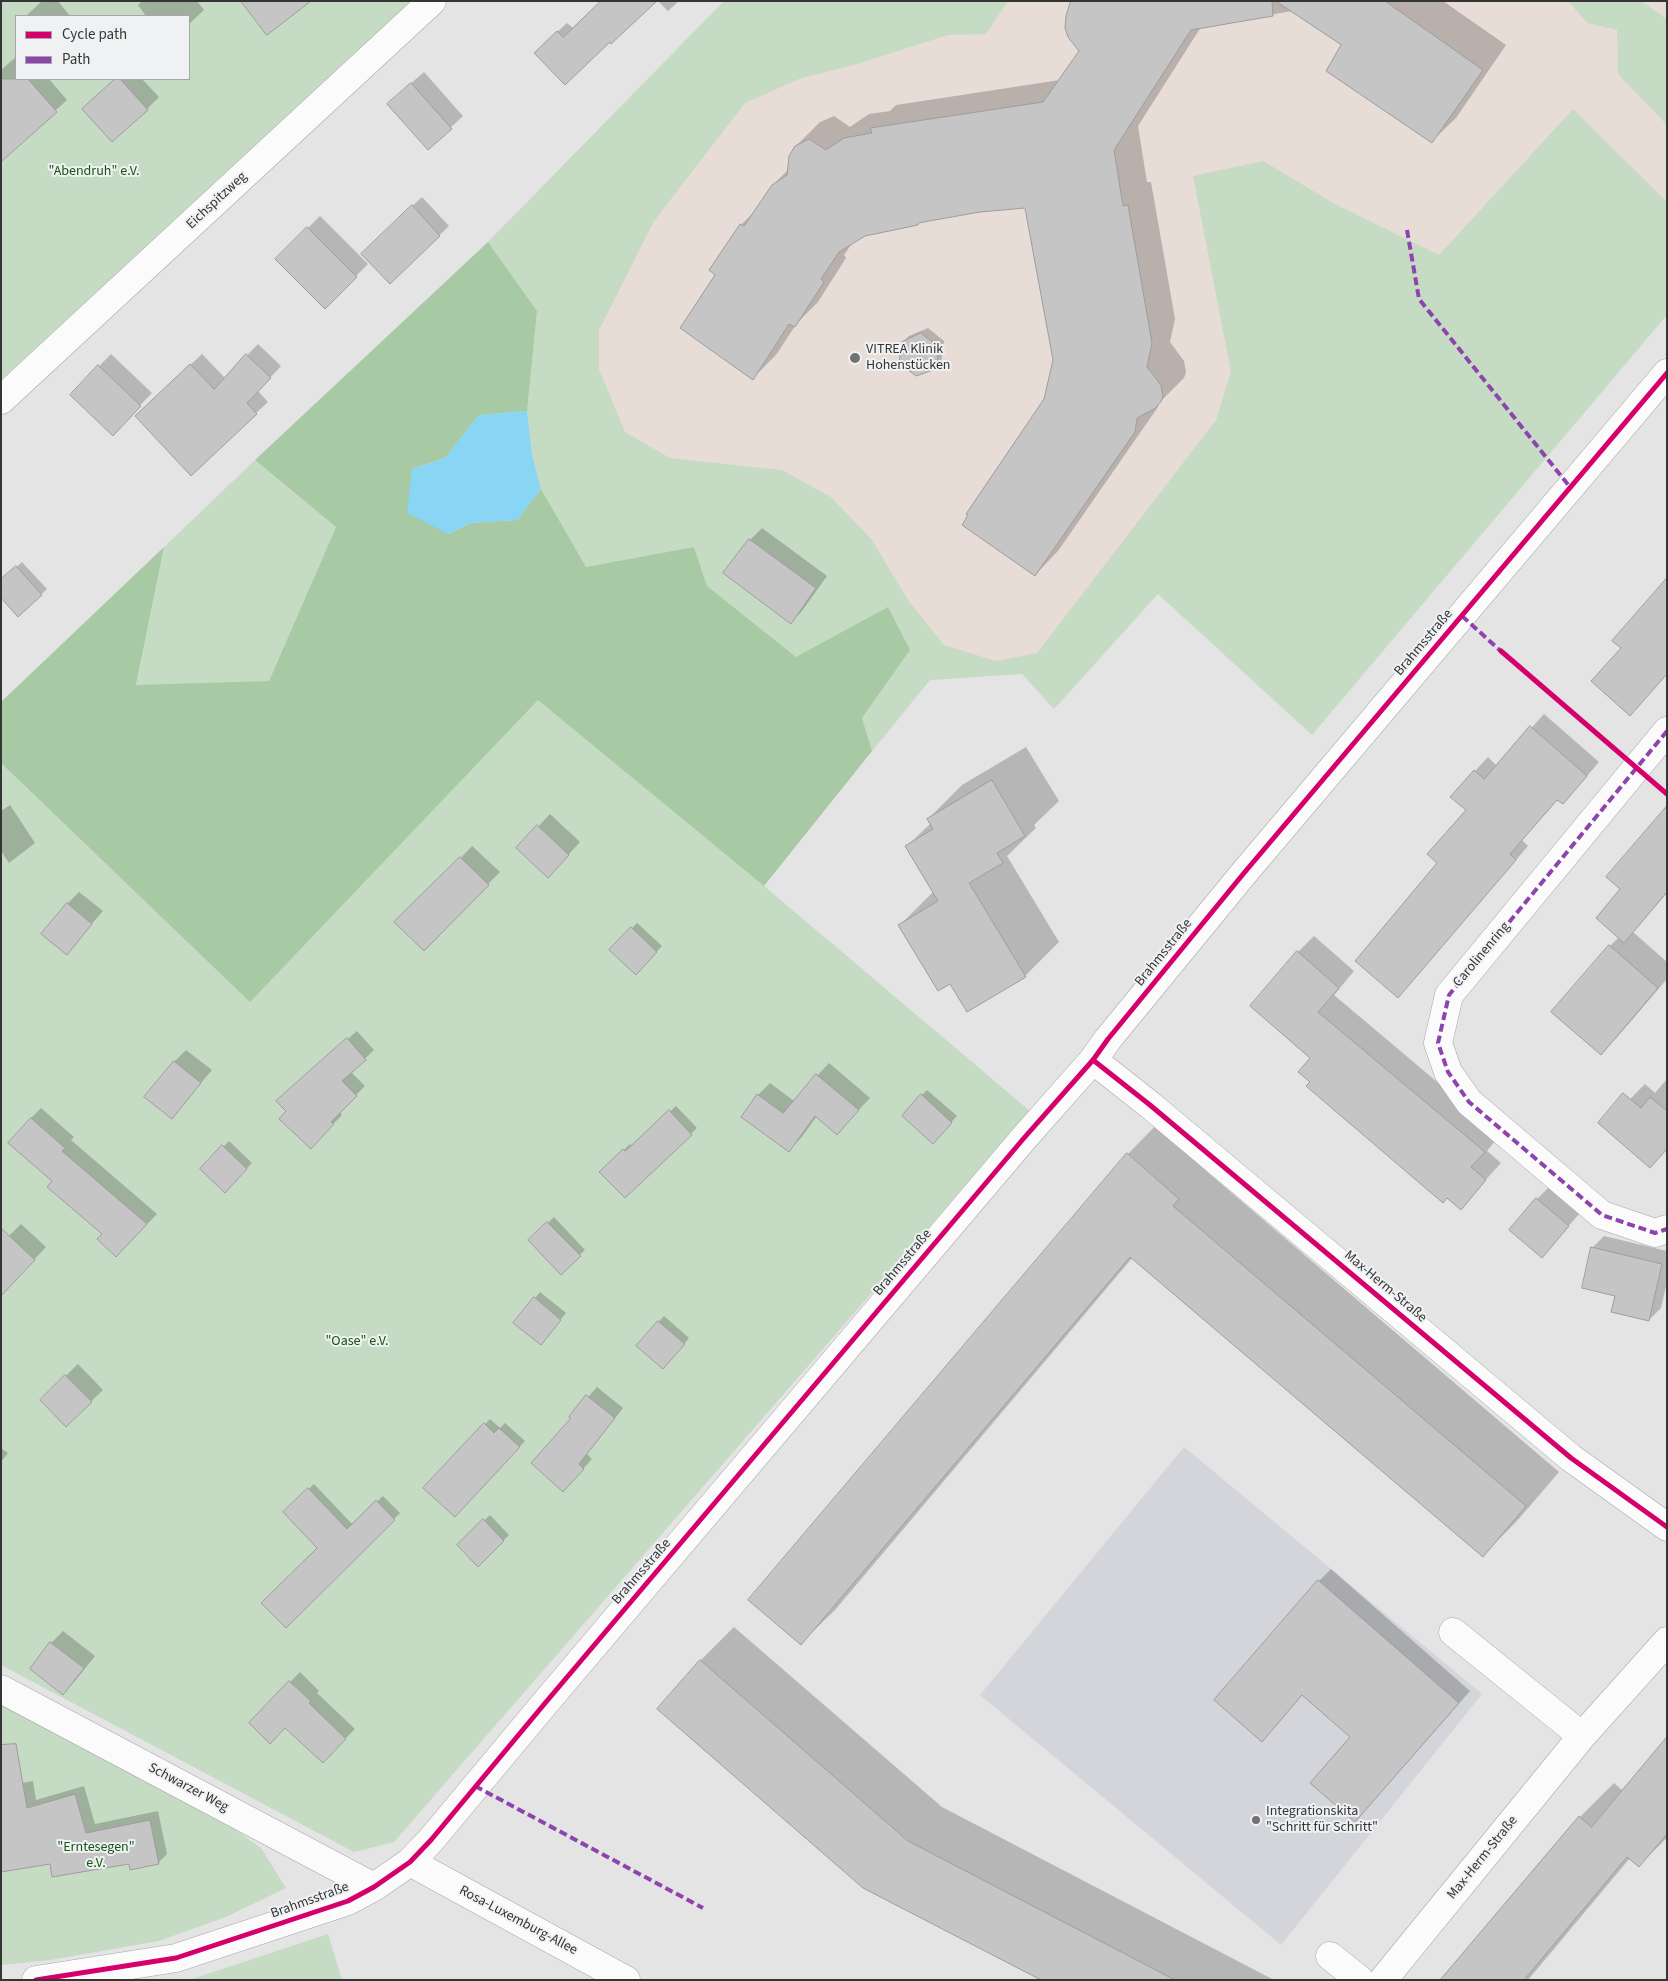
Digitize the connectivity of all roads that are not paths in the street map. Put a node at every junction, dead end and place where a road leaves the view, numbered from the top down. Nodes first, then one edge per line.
1 (432, 1) edge
2 (1667, 373) edge
3 (1, 400) edge
4 (1667, 731) edge
5 (1093, 1060) junction
6 (1667, 1229) edge
7 (1667, 1527) edge
8 (1453, 1632) dead end
9 (1667, 1641) edge
10 (1, 1689) edge
11 (1582, 1736) junction
12 (410, 1862) junction
13 (374, 1887) junction
14 (1330, 1956) dead end
15 (36, 1980) edge
16 (626, 1980) edge
17 (1360, 1980) edge
18 (1383, 1980) edge

1 - 3 street, Eichspitzweg
2 - 5 street, Brahmsstraße
4 - 6 street, Carolinenring
5 - 7 street, Max-Herm-Straße
5 - 12 street, Brahmsstraße
8 - 11 street
9 - 11 street, Max-Herm-Straße
10 - 13 street, Schwarzer Weg
11 - 18 street, Max-Herm-Straße
12 - 13 street, Brahmsstraße
12 - 16 street, Rosa-Luxemburg-Allee
13 - 15 street, Brahmsstraße
14 - 17 street

